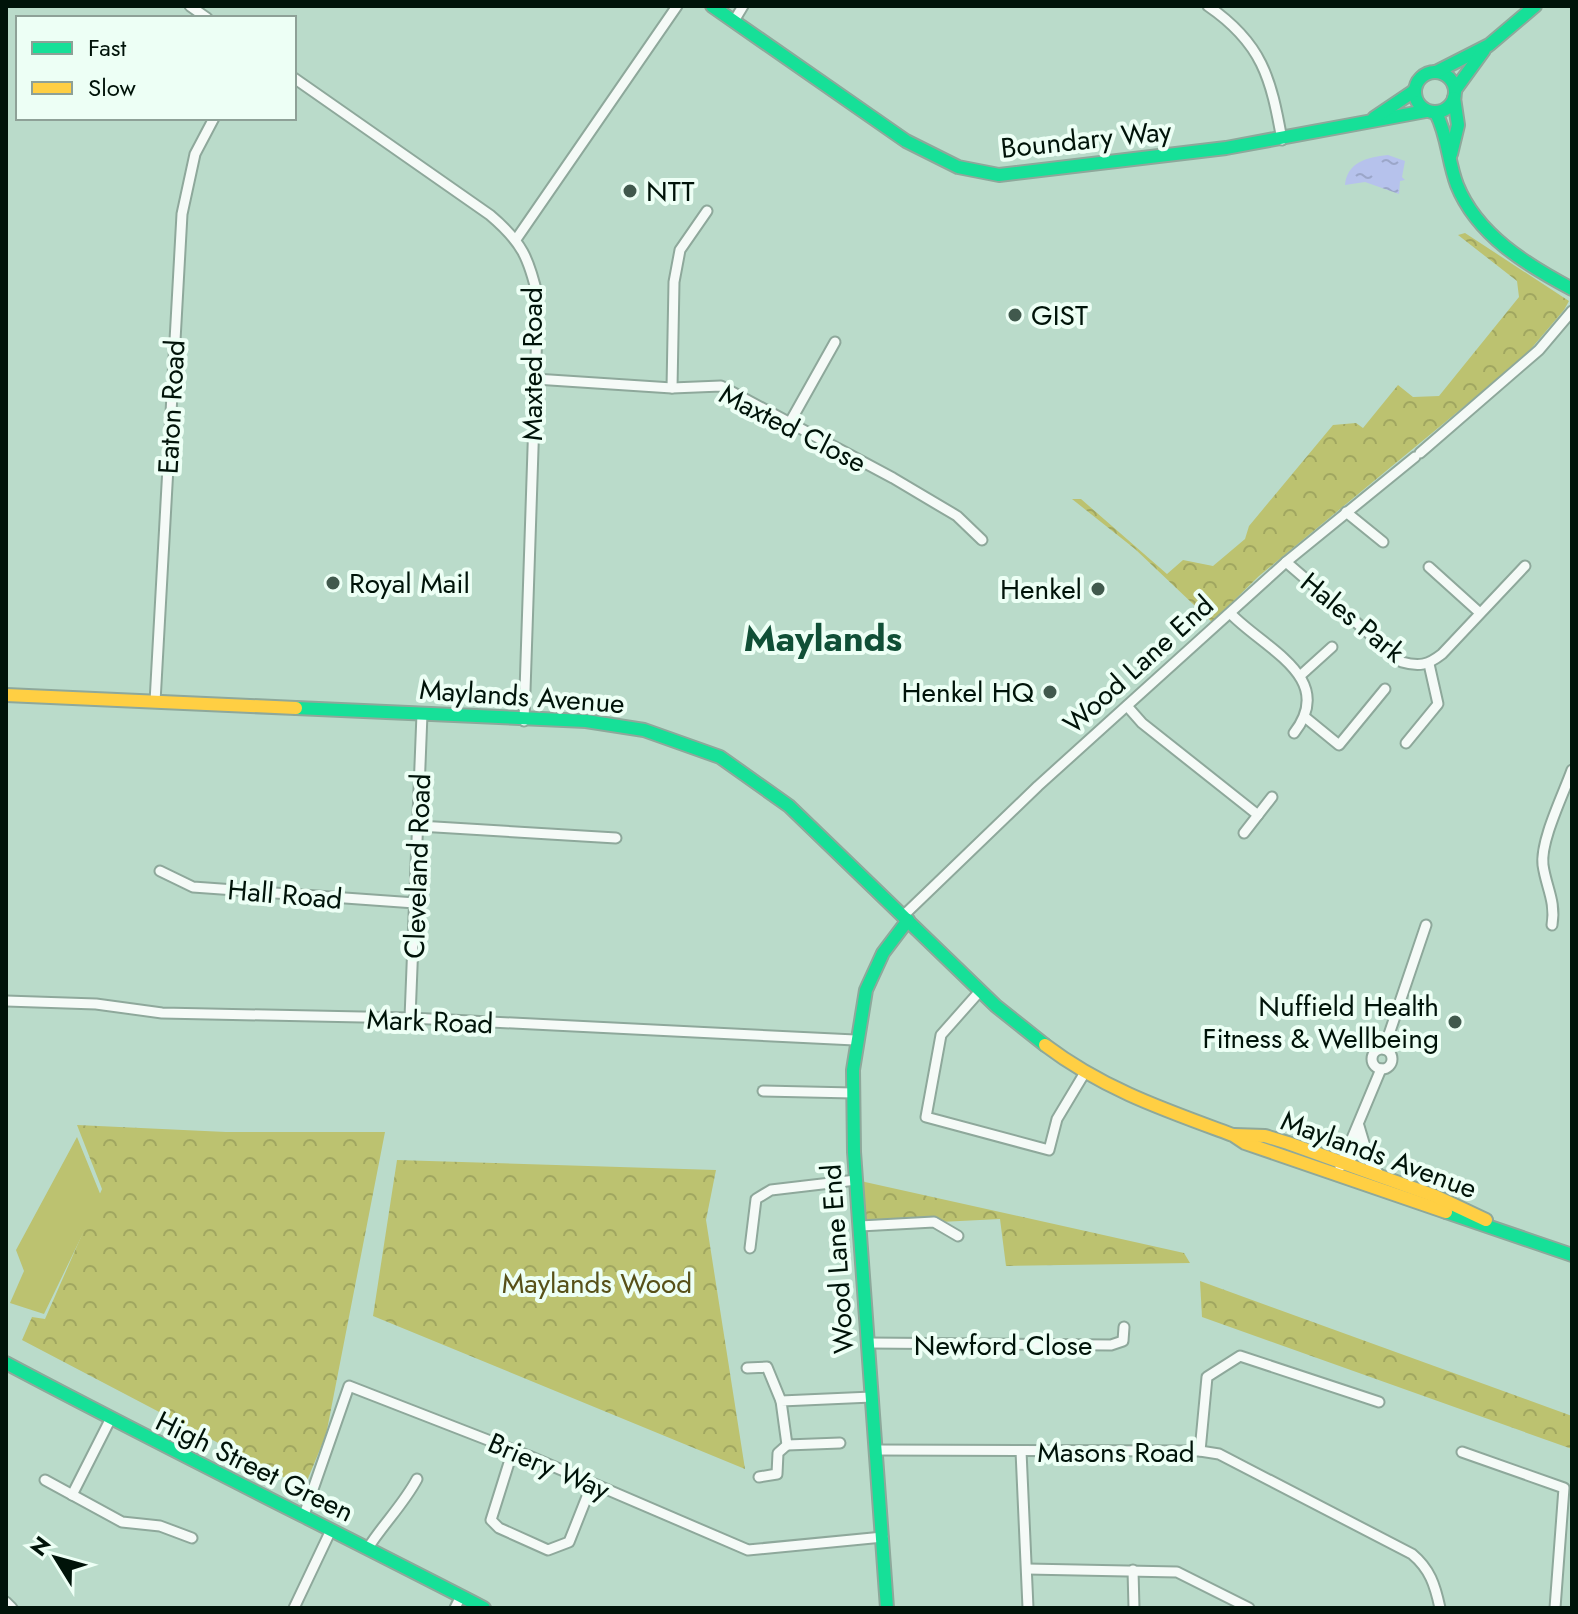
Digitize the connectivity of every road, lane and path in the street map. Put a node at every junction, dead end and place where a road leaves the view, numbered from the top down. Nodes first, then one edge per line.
1 (677, 6) edge
2 (712, 6) edge
3 (743, 6) edge
4 (1208, 6) edge
5 (1535, 6) edge
6 (734, 21) junction
7 (1489, 45) junction
8 (1436, 72) junction
9 (296, 79) edge
10 (1414, 91) junction
11 (1455, 94) junction
12 (1431, 112) junction
13 (213, 120) edge
14 (1368, 122) junction
15 (1282, 140) junction
16 (1450, 158) junction
17 (707, 211) dead end
18 (517, 238) junction
19 (1572, 289) edge
20 (1572, 311) edge
21 (835, 342) dead end
22 (535, 379) junction
23 (672, 388) junction
24 (789, 424) junction
25 (1346, 512) junction
26 (982, 540) dead end
27 (1383, 542) dead end
28 (1286, 562) junction
29 (1525, 566) dead end
30 (1429, 567) dead end
31 (1480, 613) junction
32 (1231, 614) junction
33 (1332, 647) dead end
34 (1429, 664) junction
35 (1301, 675) junction
36 (1385, 689) dead end
37 (6, 695) edge
38 (155, 702) junction
39 (1127, 706) junction
40 (422, 714) junction
41 (1306, 718) junction
42 (524, 721) junction
43 (1294, 733) dead end
44 (1406, 743) dead end
45 (1572, 770) edge
46 (1272, 797) dead end
47 (1258, 815) junction
48 (419, 826) junction
49 (1244, 833) dead end
50 (616, 838) dead end
51 (160, 871) dead end
52 (415, 903) junction
53 (905, 918) junction
54 (1426, 925) dead end
55 (1552, 925) dead end
56 (980, 991) junction
57 (6, 1001) edge
58 (410, 1018) junction
59 (855, 1040) junction
60 (1084, 1074) junction
61 (763, 1091) dead end
62 (853, 1093) junction
63 (1359, 1126) junction
64 (1233, 1135) junction
65 (1265, 1136) junction
66 (1290, 1158) junction
67 (1343, 1169) junction
68 (1385, 1177) junction
69 (856, 1180) junction
70 (1406, 1199) junction
71 (860, 1226) junction
72 (1504, 1230) junction
73 (958, 1236) dead end
74 (750, 1248) dead end
75 (1572, 1255) edge
76 (1124, 1327) dead end
77 (868, 1343) junction
78 (6, 1363) edge
79 (747, 1368) dead end
80 (872, 1397) junction
81 (781, 1401) junction
82 (1379, 1402) dead end
83 (110, 1420) junction
84 (840, 1443) dead end
85 (787, 1445) junction
86 (513, 1450) junction
87 (876, 1450) junction
88 (1021, 1451) junction
89 (1200, 1451) junction
90 (1462, 1452) dead end
91 (759, 1477) dead end
92 (417, 1479) dead end
93 (45, 1480) dead end
94 (592, 1484) junction
95 (72, 1495) junction
96 (304, 1515) junction
97 (331, 1530) junction
98 (883, 1537) junction
99 (192, 1538) dead end
100 (368, 1548) junction
101 (1027, 1569) junction
102 (1133, 1570) junction
103 (6, 1602) edge
104 (457, 1603) edge
105 (12, 1608) edge
106 (294, 1608) edge
107 (484, 1608) edge
108 (887, 1608) edge
109 (1028, 1608) edge
110 (1134, 1608) edge
111 (1249, 1608) edge
112 (1440, 1608) edge
113 (1555, 1608) edge

1 - 18 street
2 - 6 street, Boundary Way
3 - 6 street
4 - 15 street
5 - 7 street
6 - 15 street, Boundary Way
7 - 8 street
7 - 11 street
8 - 10 street
8 - 11 street
9 - 18 street, Maxted Road
10 - 12 street
10 - 14 street, Boundary Way
11 - 12 street
11 - 16 street
12 - 14 street, Boundary Way
12 - 16 street
13 - 38 street, Eaton Road
14 - 15 street, Boundary Way
16 - 19 street
17 - 23 street
18 - 22 street, Maxted Road
20 - 25 street, Wood Lane End
21 - 24 street
22 - 23 street, Maxted Close
22 - 42 street, Maxted Road
23 - 24 street, Maxted Close
24 - 26 street, Maxted Close
25 - 27 street
25 - 28 street, Wood Lane End
28 - 32 street, Wood Lane End
28 - 34 street, Hales Park
29 - 31 street, Hales Park
30 - 31 street
31 - 34 street, Hales Park
32 - 35 street
32 - 39 street, Wood Lane End
33 - 35 street
34 - 44 street
35 - 41 street
36 - 41 street
37 - 38 street, Maylands Avenue
38 - 40 street, Maylands Avenue
39 - 47 street
39 - 53 street, Wood Lane End
40 - 42 street, Maylands Avenue
40 - 48 street, Cleveland Road
41 - 43 street
42 - 53 street, Maylands Avenue
45 - 55 street
46 - 47 street
47 - 49 street
48 - 50 street
48 - 52 street, Cleveland Road
51 - 52 street, Hall Road
52 - 58 street, Cleveland Road
53 - 56 street, Maylands Avenue
53 - 59 street, Wood Lane End
54 - 63 street
56 - 60 street, Maylands Avenue
56 - 60 street
57 - 58 street, Mark Road
58 - 59 street, Mark Road
59 - 62 street, Wood Lane End
60 - 64 street, Maylands Avenue
61 - 62 street
62 - 69 street, Wood Lane End
63 - 67 street
63 - 68 street
64 - 65 street, Maylands Avenue
64 - 66 street, Maylands Avenue
65 - 66 street
65 - 67 street, Maylands Avenue
66 - 67 street, Maylands Avenue
67 - 68 street, Maylands Avenue
67 - 70 street, Maylands Avenue
68 - 70 street
68 - 72 street, Maylands Avenue
69 - 71 street, Wood Lane End
69 - 74 street
70 - 72 street, Maylands Avenue
71 - 73 street
71 - 77 street, Wood Lane End
72 - 75 street, Maylands Avenue
76 - 77 street, Newford Close
77 - 80 street, Wood Lane End
78 - 83 street, High Street Green
79 - 81 street
80 - 81 street
80 - 87 street, Wood Lane End
81 - 85 street
82 - 89 street
83 - 95 street
83 - 96 street, High Street Green
84 - 85 street
85 - 91 street
86 - 94 street, Briery Way
86 - 94 street
86 - 96 street, Briery Way
87 - 88 street, Masons Road
87 - 98 street, Wood Lane End
88 - 89 street, Masons Road
88 - 101 street
89 - 112 street, Masons Road
90 - 113 street
92 - 100 street
93 - 95 street
94 - 98 street, Briery Way
95 - 99 street
96 - 97 street, High Street Green
97 - 100 street, High Street Green
97 - 106 street
98 - 108 street, Wood Lane End
100 - 104 street, High Street Green
101 - 102 street
101 - 109 street
102 - 110 street
102 - 111 street
103 - 105 street
104 - 107 street, High Street Green

